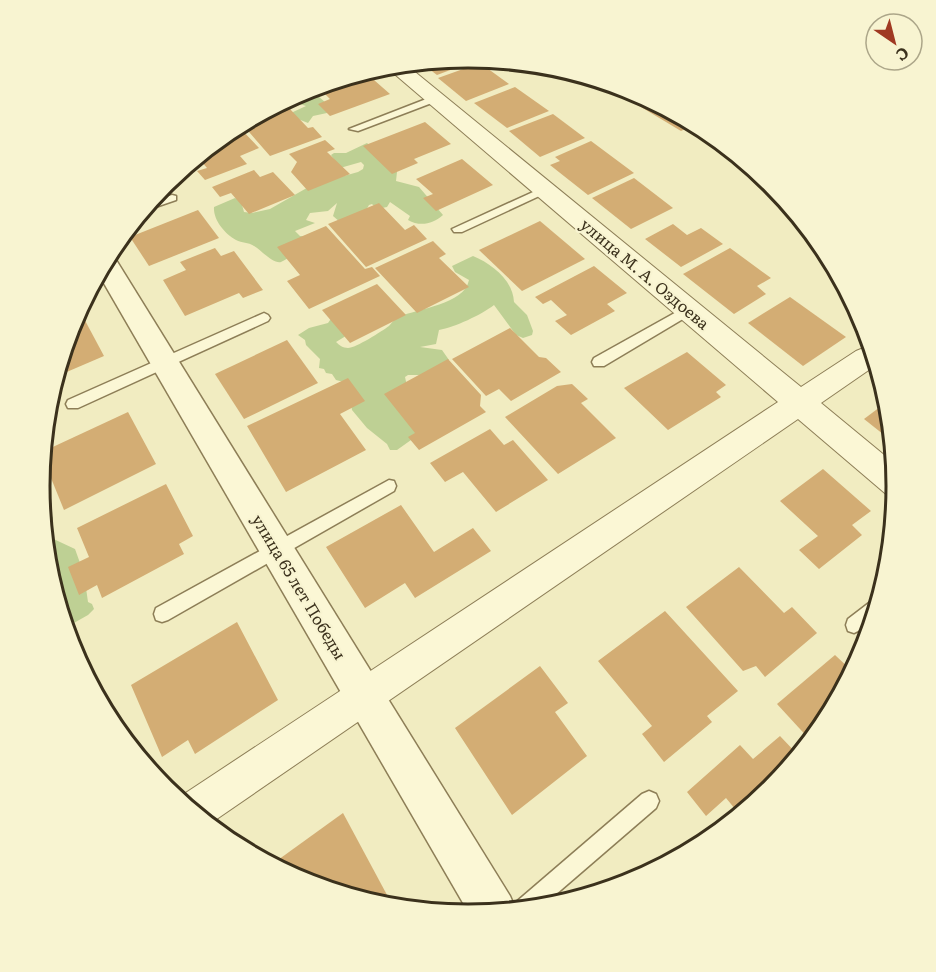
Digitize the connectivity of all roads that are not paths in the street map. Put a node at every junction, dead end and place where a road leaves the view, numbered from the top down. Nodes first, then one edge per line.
1 (403, 73) edge
2 (434, 99) junction
3 (354, 129) dead end
4 (544, 190) junction
5 (172, 198) dead end
6 (160, 203) edge
7 (458, 229) dead end
8 (110, 271) edge
9 (688, 310) junction
10 (264, 318) dead end
11 (866, 358) dead end
12 (599, 362) dead end
13 (165, 363) junction
14 (73, 404) dead end
15 (799, 404) junction
16 (886, 475) edge
17 (389, 486) dead end
18 (276, 548) junction
19 (162, 614) dead end
20 (866, 615) edge
21 (854, 625) dead end
22 (364, 696) junction
23 (649, 801) dead end
24 (199, 807) edge
25 (535, 899) edge
26 (489, 904) edge

1 - 2 street, улица М. А. Оздоева
2 - 3 lane
2 - 4 street, улица М. А. Оздоева
4 - 7 lane
4 - 9 street, улица М. А. Оздоева
5 - 6 lane
8 - 13 street, улица 65 лет Победы
9 - 12 lane
9 - 15 street, улица М. А. Оздоева
10 - 13 lane
11 - 15 street
13 - 14 lane
13 - 18 street, улица 65 лет Победы
15 - 16 street, улица М. А. Оздоева
15 - 22 street
17 - 18 lane
18 - 19 lane
18 - 22 street, улица 65 лет Победы
20 - 21 lane
22 - 24 street
22 - 26 street, улица 65 лет Победы
23 - 25 lane

